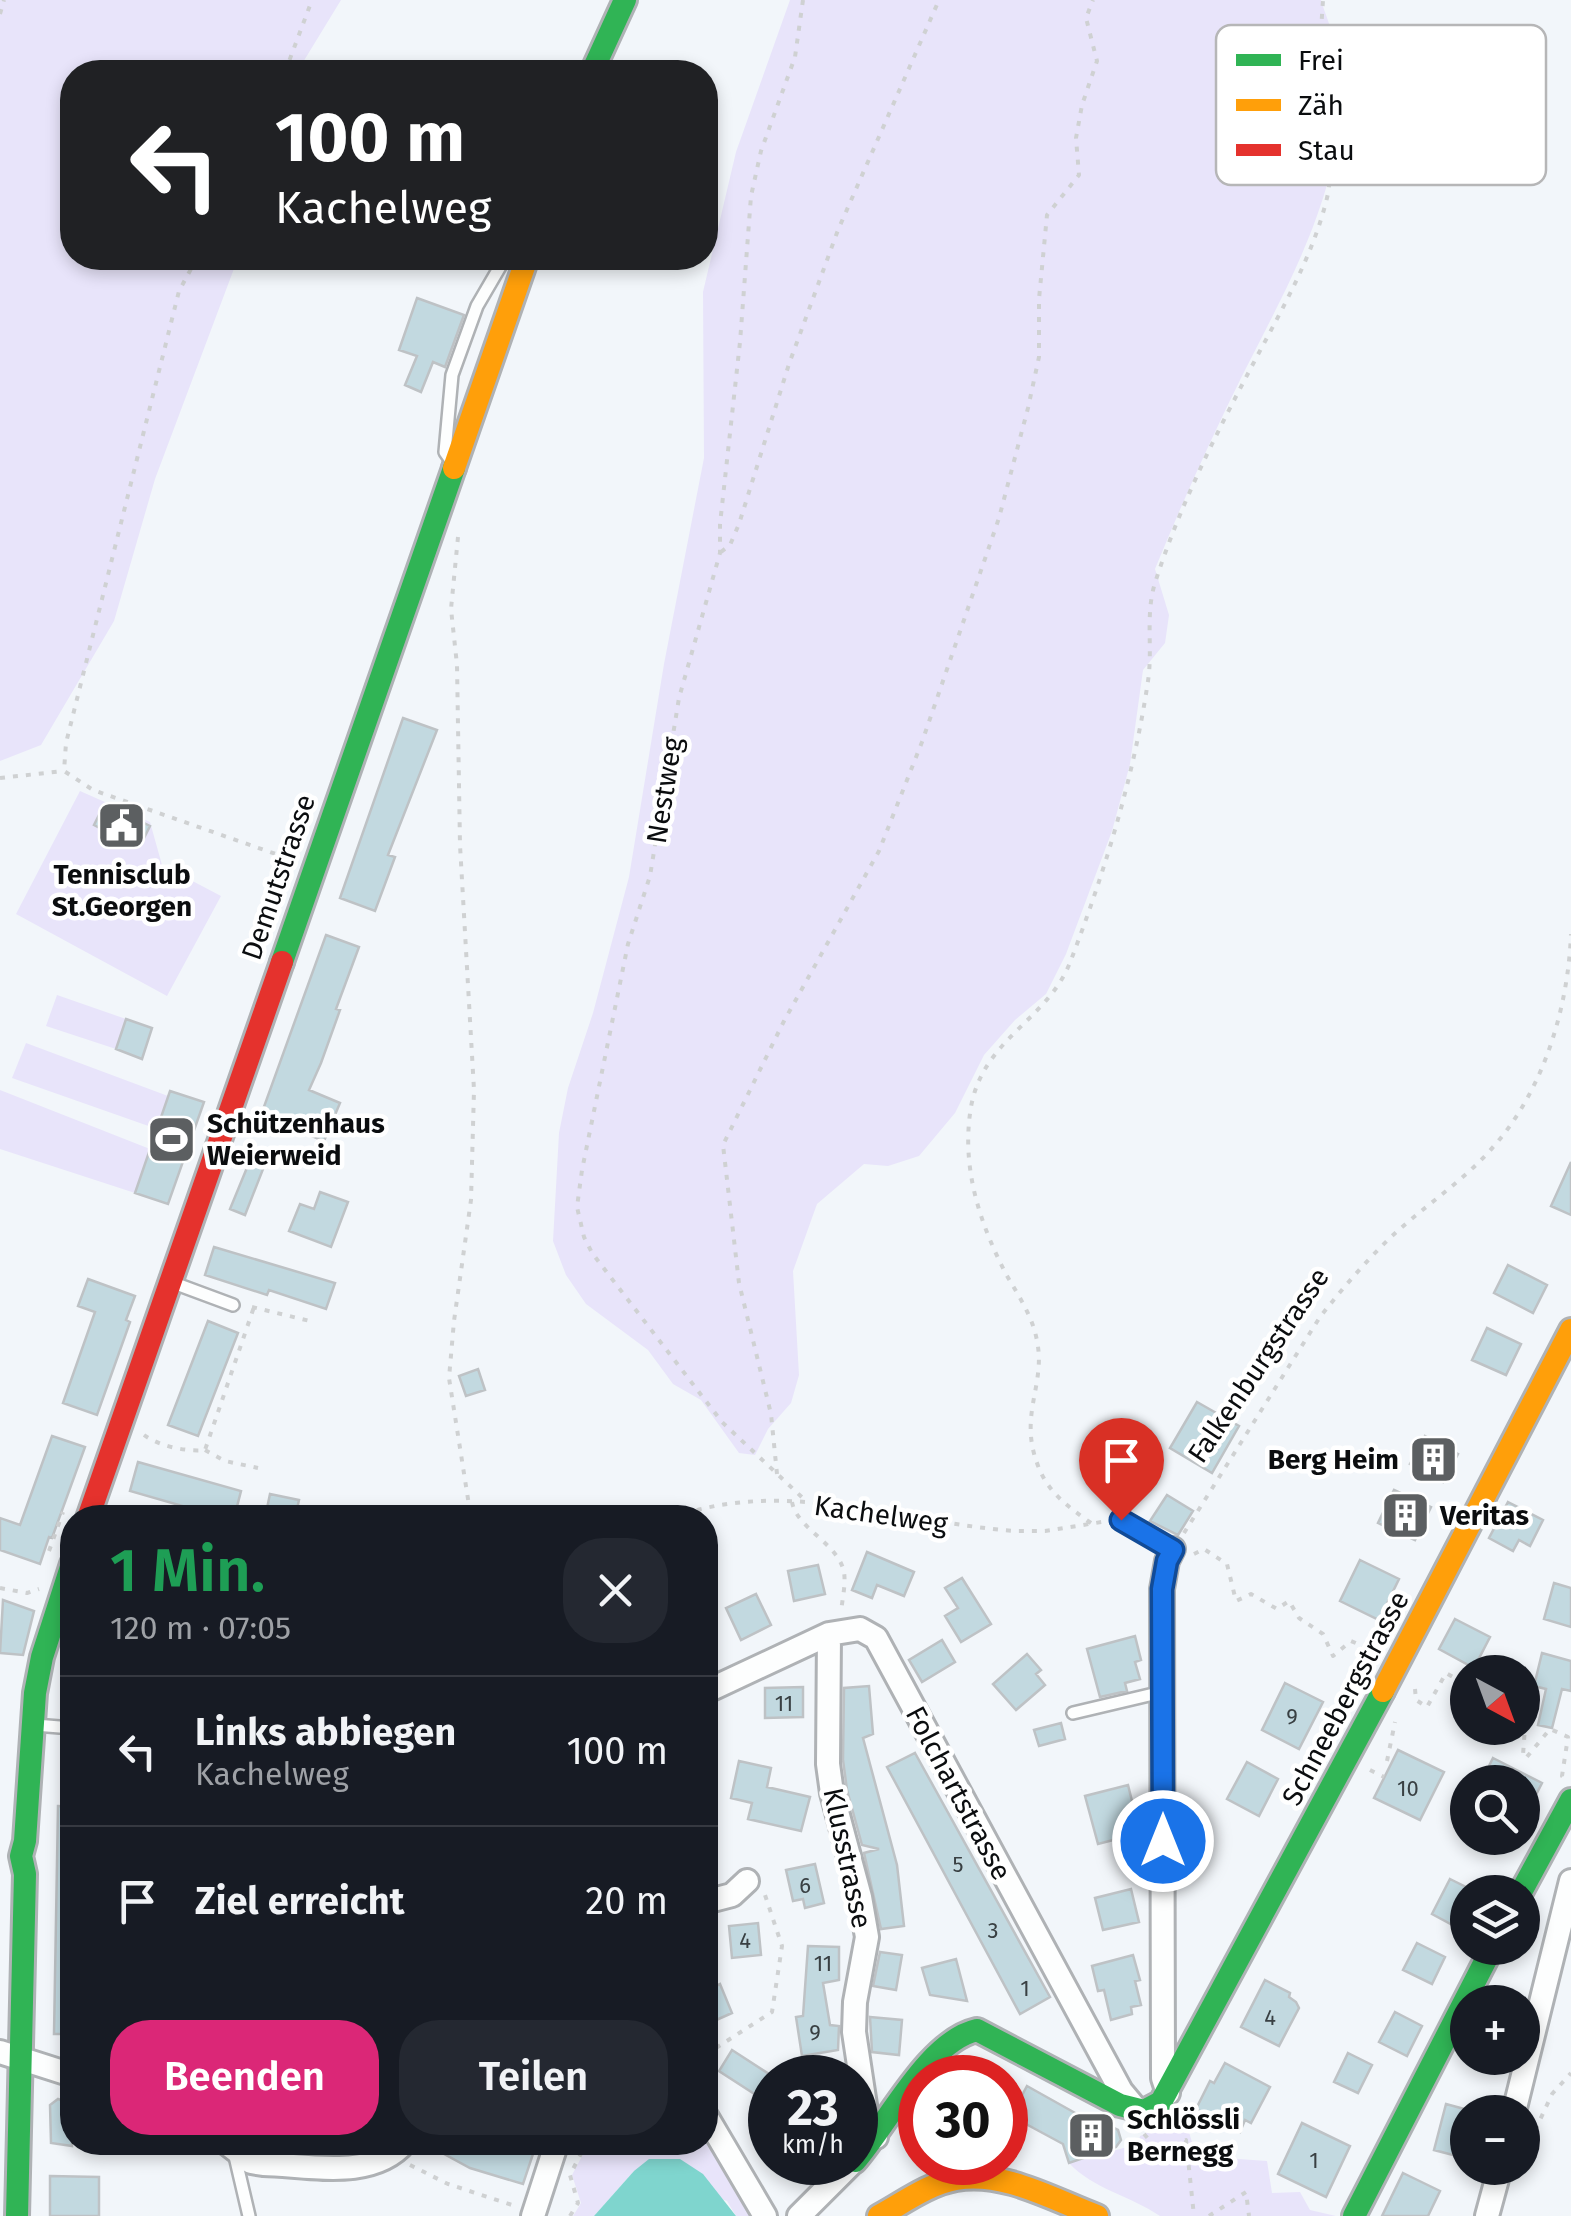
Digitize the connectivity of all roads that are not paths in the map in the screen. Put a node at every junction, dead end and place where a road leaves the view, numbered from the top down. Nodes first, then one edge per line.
1 (625, 0) edge
2 (598, 60) edge
3 (497, 270) edge
4 (524, 270) edge
5 (456, 462) junction
6 (170, 1281) junction
7 (233, 1305) road end
8 (1571, 1330) edge
9 (92, 1505) edge
10 (1121, 1520) dead end
11 (1185, 1550) joint
12 (60, 1601) edge
13 (835, 1626) junction
14 (718, 1685) edge
15 (1162, 1692) junction
16 (1073, 1713) dead end
17 (31, 1725) junction
18 (60, 1727) edge
19 (1571, 1800) edge
20 (10, 1855) edge
21 (1530, 1875) edge
22 (748, 1881) road end
23 (1571, 1881) edge
24 (718, 1899) edge
25 (1483, 1965) edge
26 (857, 2055) edge
27 (11, 2056) edge
28 (60, 2071) edge
29 (1168, 2093) junction
30 (1518, 2095) edge
31 (1136, 2109) junction
32 (878, 2134) edge
33 (718, 2136) edge
34 (234, 2155) edge
35 (243, 2155) edge
36 (395, 2155) edge
37 (550, 2155) edge
38 (830, 2185) edge
39 (1495, 2185) edge
40 (524, 2211) edge
41 (18, 2216) edge
42 (248, 2216) edge
43 (765, 2216) edge
44 (798, 2216) edge
45 (879, 2216) edge
46 (1097, 2216) edge
47 (1354, 2216) edge
48 (1487, 2216) edge

1 - 2 street
3 - 5 lane
4 - 5 street, Demutstrasse
5 - 6 street, Demutstrasse
6 - 7 lane
6 - 9 street, Demutstrasse
8 - 29 street, Schneebergstrasse
10 - 11 lane
11 - 15 street
12 - 17 street
13 - 14 street
13 - 26 street, Klusstrasse
13 - 31 street, Folchartstrasse
15 - 16 lane
15 - 29 street
17 - 18 lane
17 - 20 street
19 - 21 street
20 - 27 street
22 - 24 street
23 - 30 street
25 - 47 street
27 - 28 street
27 - 41 street
29 - 31 street
31 - 32 street
33 - 43 street
34 - 42 lane
35 - 36 street
37 - 40 street
38 - 44 street
39 - 48 street
45 - 46 street

